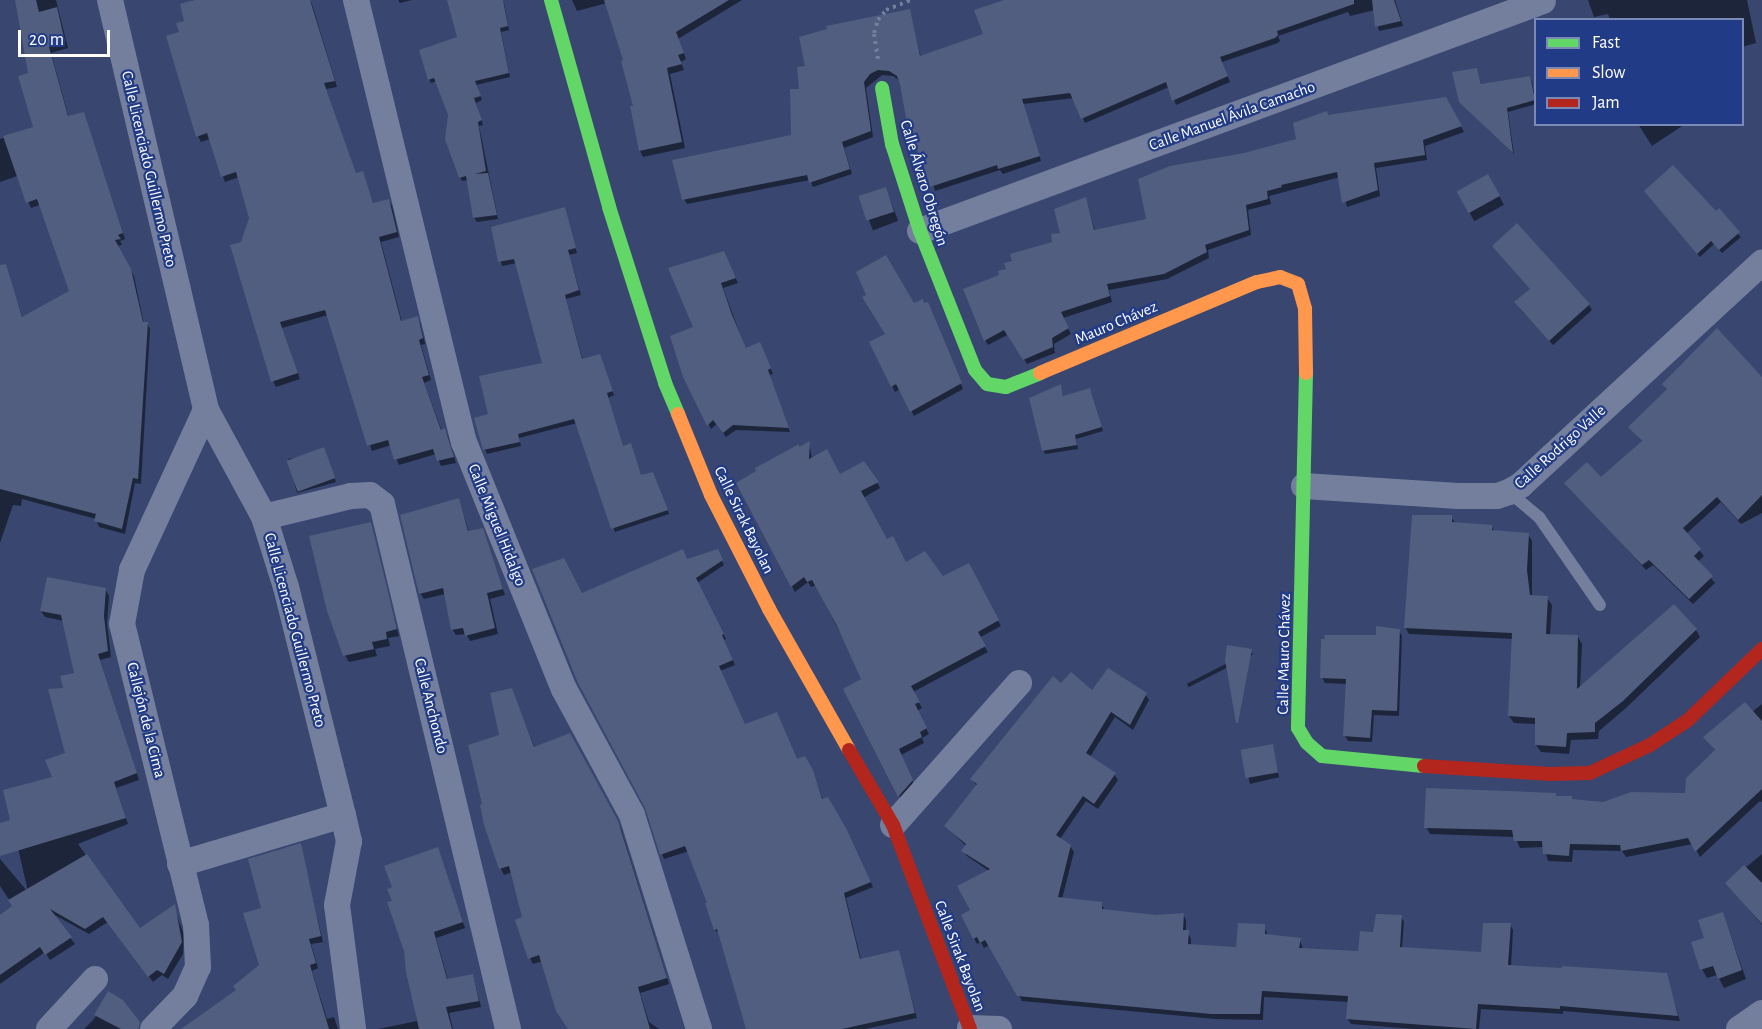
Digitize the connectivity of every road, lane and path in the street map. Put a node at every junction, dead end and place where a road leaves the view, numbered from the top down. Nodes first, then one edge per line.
1 (110, 0) edge
2 (356, 0) edge
3 (550, 0) edge
4 (911, 0) edge
5 (1544, 7) edge
6 (882, 88) joint
7 (920, 231) junction
8 (1762, 263) edge
9 (1257, 282) joint
10 (987, 384) joint
11 (206, 410) junction
12 (1304, 486) junction
13 (1509, 492) junction
14 (264, 517) junction
15 (1599, 604) dead end
16 (1762, 649) edge
17 (1019, 683) dead end
18 (344, 815) junction
19 (893, 825) junction
20 (180, 864) junction
21 (95, 979) dead end
22 (1762, 1013) edge
23 (970, 1028) edge
24 (49, 1029) edge
25 (153, 1029) edge
26 (352, 1029) edge
27 (508, 1029) edge
28 (699, 1029) edge
29 (999, 1029) edge
30 (1739, 1029) edge

1 - 11 street, Calle Licenciado Guillermo Preto
2 - 28 street, Calle Miguel Hidalgo
3 - 19 street, Calle Sirak Bayolan
4 - 6 path
5 - 7 street, Calle Manuel Ávila Camacho
6 - 7 street, Calle Álvaro Obregón
7 - 10 street, Calle Álvaro Obregón
8 - 13 street, Calle Rodrigo Valle
9 - 10 street, Mauro Chávez
9 - 12 street, Calle Mauro Chávez
11 - 14 street, Calle Licenciado Guillermo Preto
11 - 20 street, Callejón de la Cima
12 - 13 street, Calle Rodrigo Valle
12 - 16 street, Calle Mauro Chávez
13 - 15 lane
14 - 18 street, Calle Licenciado Guillermo Preto
14 - 27 street, Calle Anchondo
17 - 19 street
18 - 20 street
18 - 26 street, Calle Licenciado Guillermo Preto
19 - 23 street, Calle Sirak Bayolan
20 - 25 street, Callejón de la Cima
21 - 24 street
22 - 30 street
23 - 29 street

